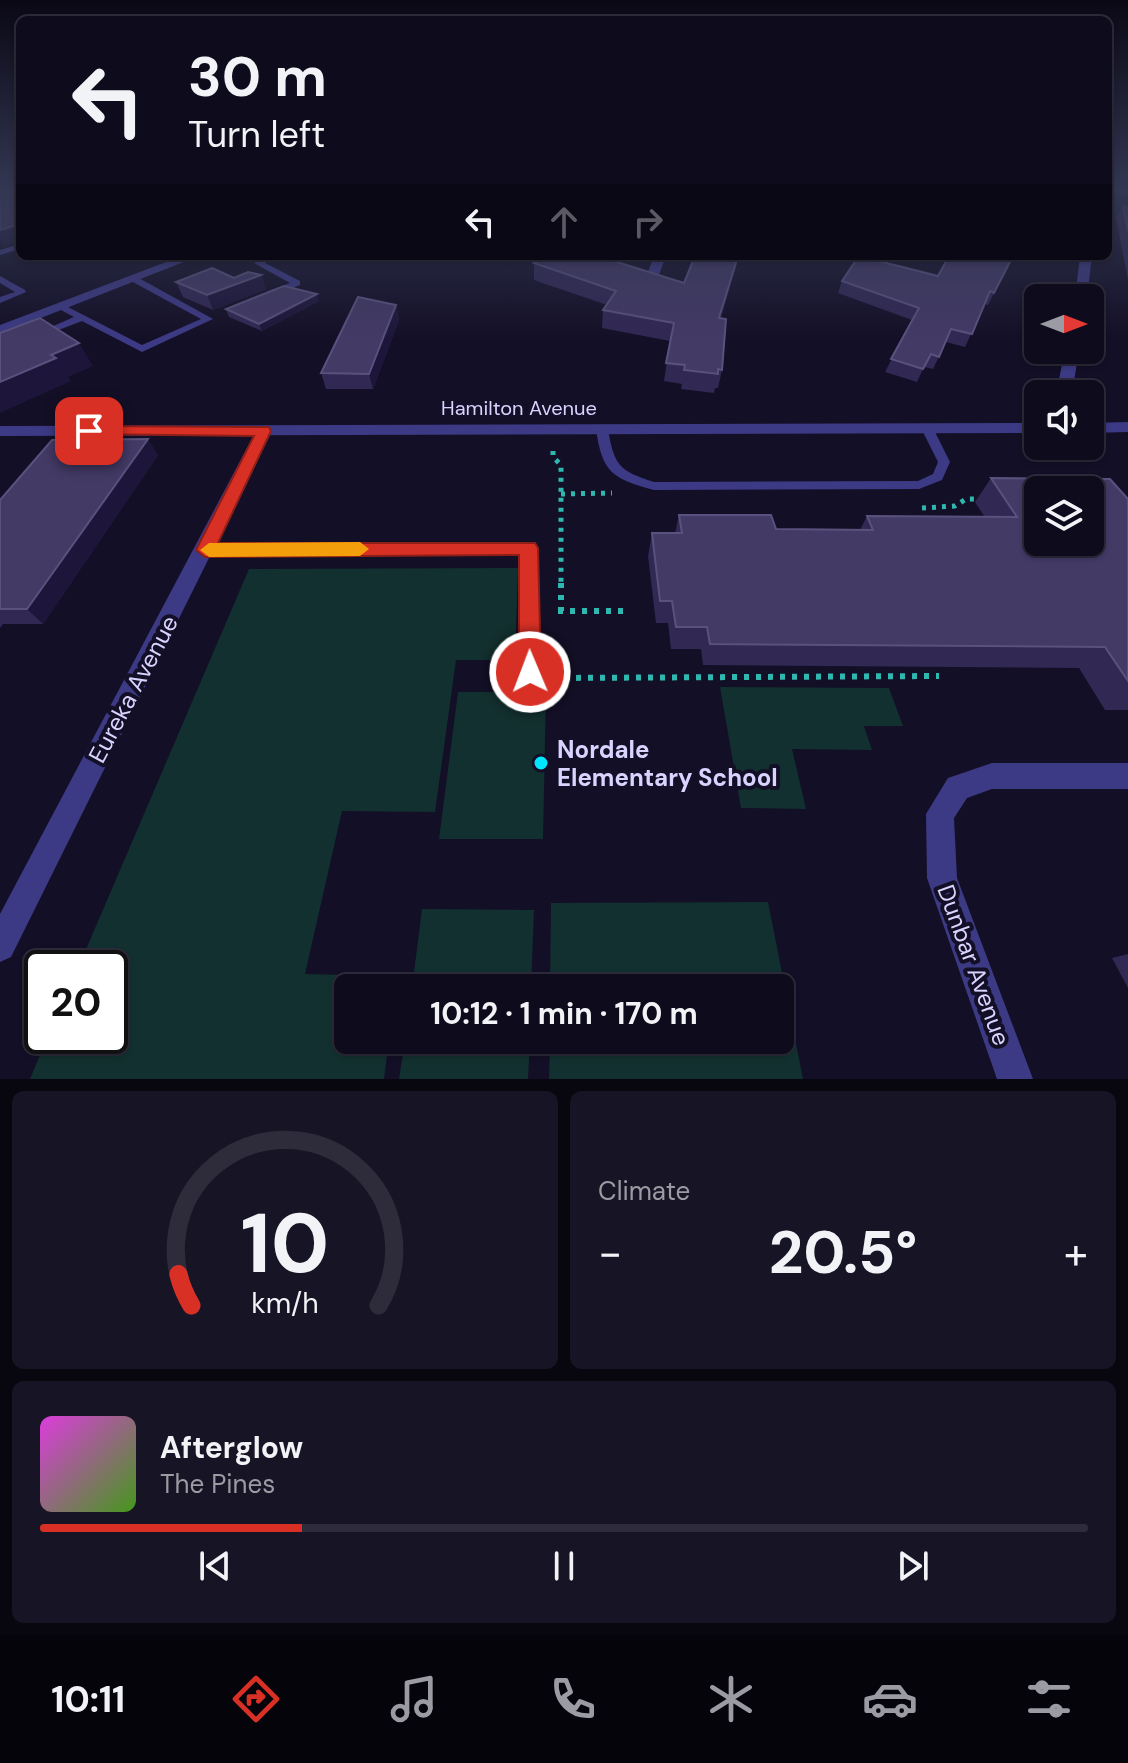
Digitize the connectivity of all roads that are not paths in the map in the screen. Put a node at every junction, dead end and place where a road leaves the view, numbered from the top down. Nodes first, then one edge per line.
1 (183, 260) edge
2 (252, 260) edge
3 (266, 260) edge
4 (658, 260) edge
5 (1086, 260) edge
6 (258, 263) junction
7 (0, 279) edge
8 (134, 279) junction
9 (651, 280) edge
10 (1083, 284) edge
11 (0, 300) edge
12 (252, 301) edge
13 (62, 307) junction
14 (223, 313) edge
15 (81, 318) junction
16 (208, 319) junction
17 (0, 330) edge
18 (28, 338) edge
19 (1128, 427) edge
20 (927, 428) junction
21 (1024, 428) edge
22 (1104, 428) edge
23 (602, 429) junction
24 (0, 431) edge
25 (264, 431) junction
26 (205, 550) junction
27 (530, 672) road end
28 (1128, 776) edge
29 (0, 946) edge
30 (1015, 1079) edge

1 - 8 street
2 - 6 lane
3 - 6 lane
4 - 9 street
5 - 10 street
6 - 12 lane
7 - 11 lane
8 - 13 street
8 - 16 lane
13 - 15 lane
13 - 17 street
14 - 16 lane
15 - 16 lane
15 - 18 lane
19 - 22 street
20 - 21 street, Hamilton Avenue
20 - 23 street, Hamilton Avenue
20 - 23 lane
23 - 25 street, Hamilton Avenue
24 - 25 street, Hamilton Avenue
25 - 26 street, Eureka Avenue
26 - 27 lane
26 - 29 street, Eureka Avenue
28 - 30 street, Dunbar Avenue

